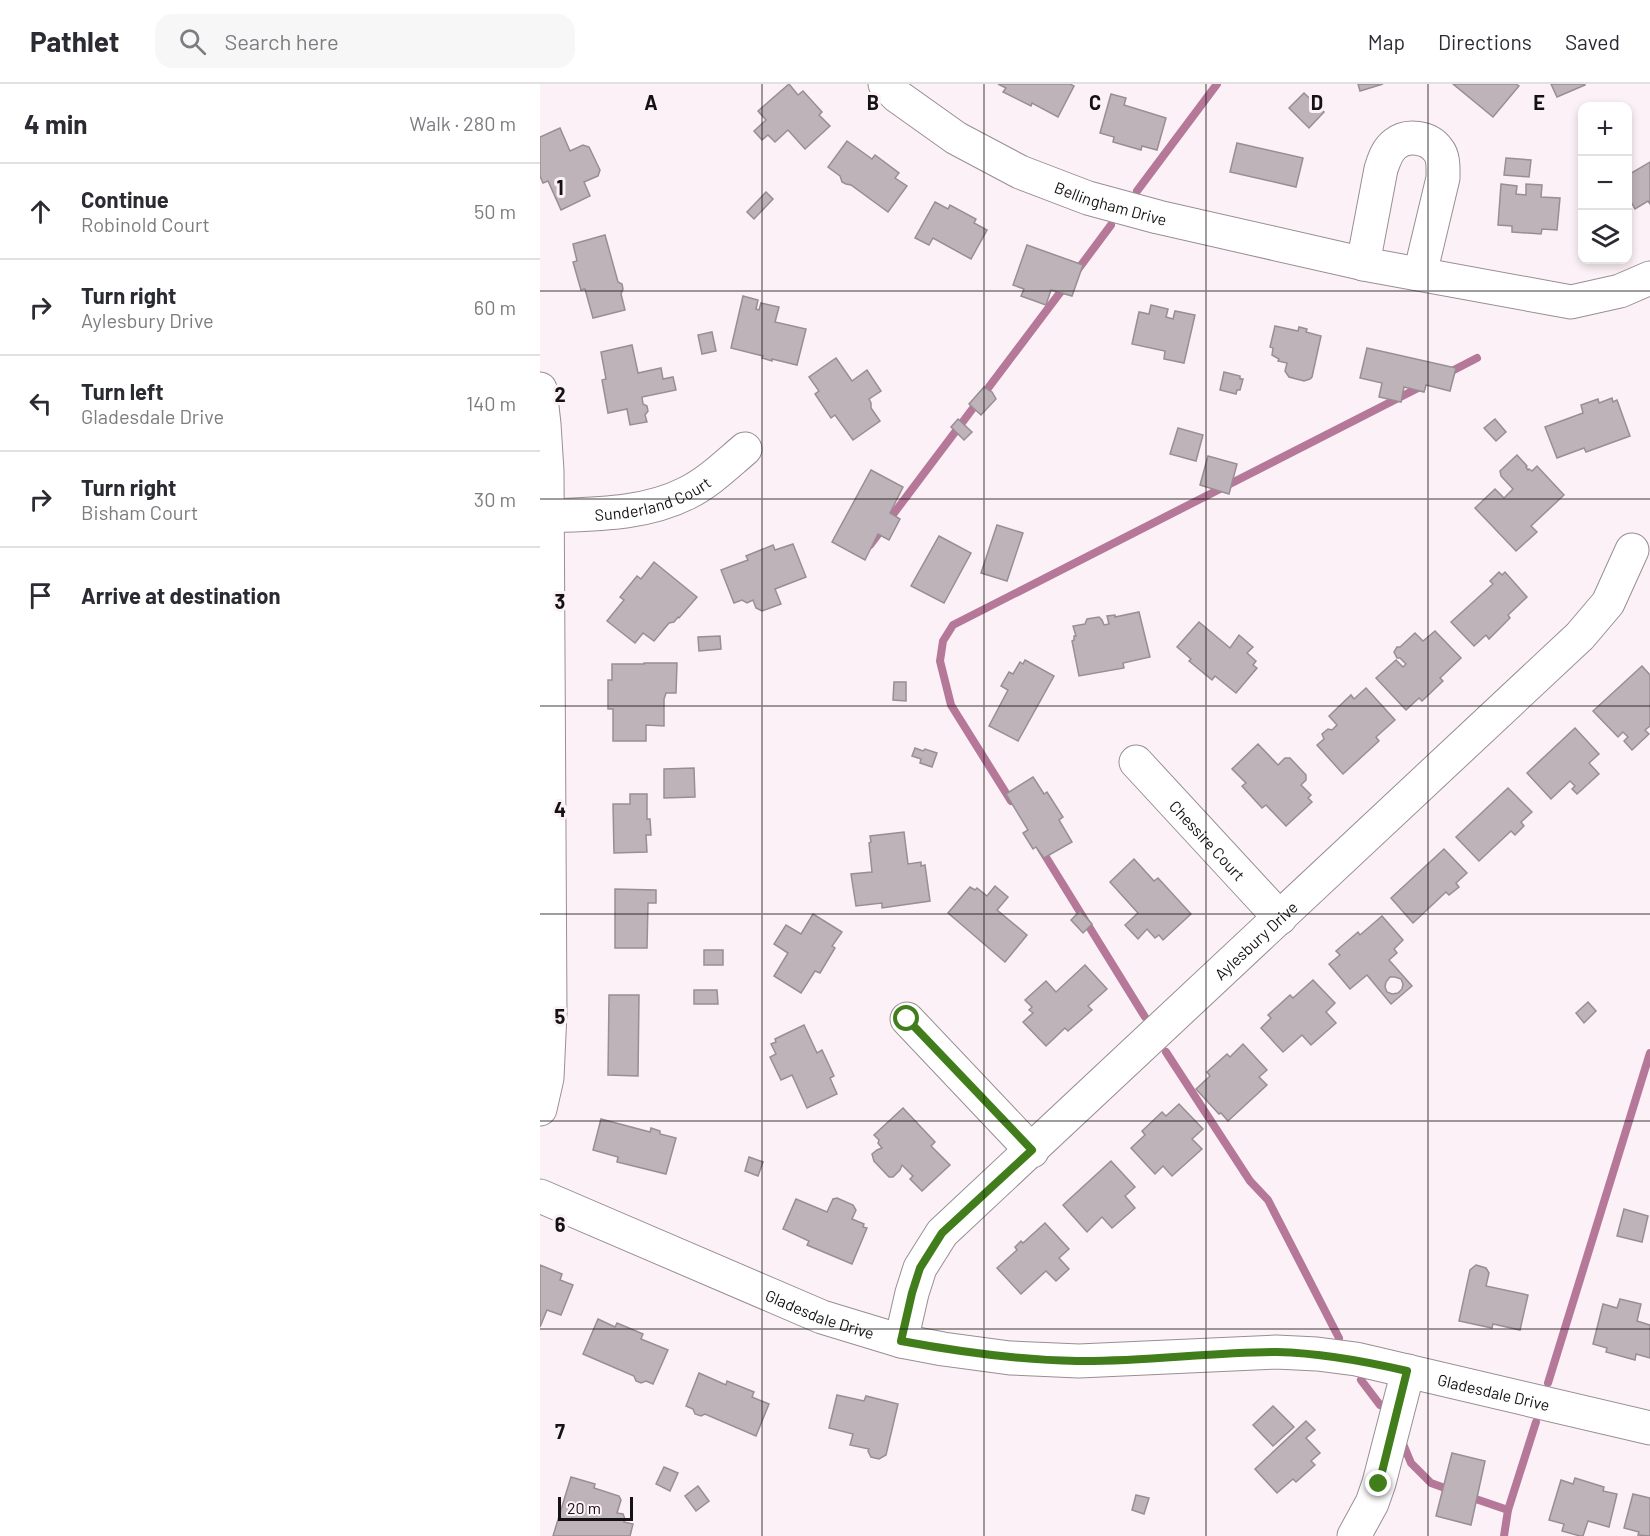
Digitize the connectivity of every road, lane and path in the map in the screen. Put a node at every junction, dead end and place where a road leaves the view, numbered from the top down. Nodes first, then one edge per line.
1 (885, 84) edge
2 (1363, 264) junction
3 (1420, 274) junction
4 (1650, 278) edge
5 (540, 389) edge
6 (745, 448) dead end
7 (547, 516) junction
8 (1632, 550) dead end
9 (1136, 762) dead end
10 (544, 763) edge
11 (1280, 918) junction
12 (907, 1019) dead end
13 (540, 1109) edge
14 (1032, 1150) junction
15 (540, 1197) edge
16 (901, 1341) junction
17 (1407, 1371) junction
18 (1650, 1428) edge
19 (1354, 1536) edge

1 - 2 street, Bellingham Drive
2 - 3 street, Bellingham Drive
2 - 3 street
3 - 4 street, Bellingham Drive
5 - 7 street
6 - 7 street, Sunderland Court
7 - 10 street
8 - 11 street, Aylesbury Drive
9 - 11 street, Chessire Court
10 - 13 street
11 - 14 street, Aylesbury Drive
12 - 14 street
14 - 16 street, Aylesbury Drive
15 - 16 street, Gladesdale Drive
16 - 17 street, Gladesdale Drive
17 - 18 street, Gladesdale Drive
17 - 19 street

